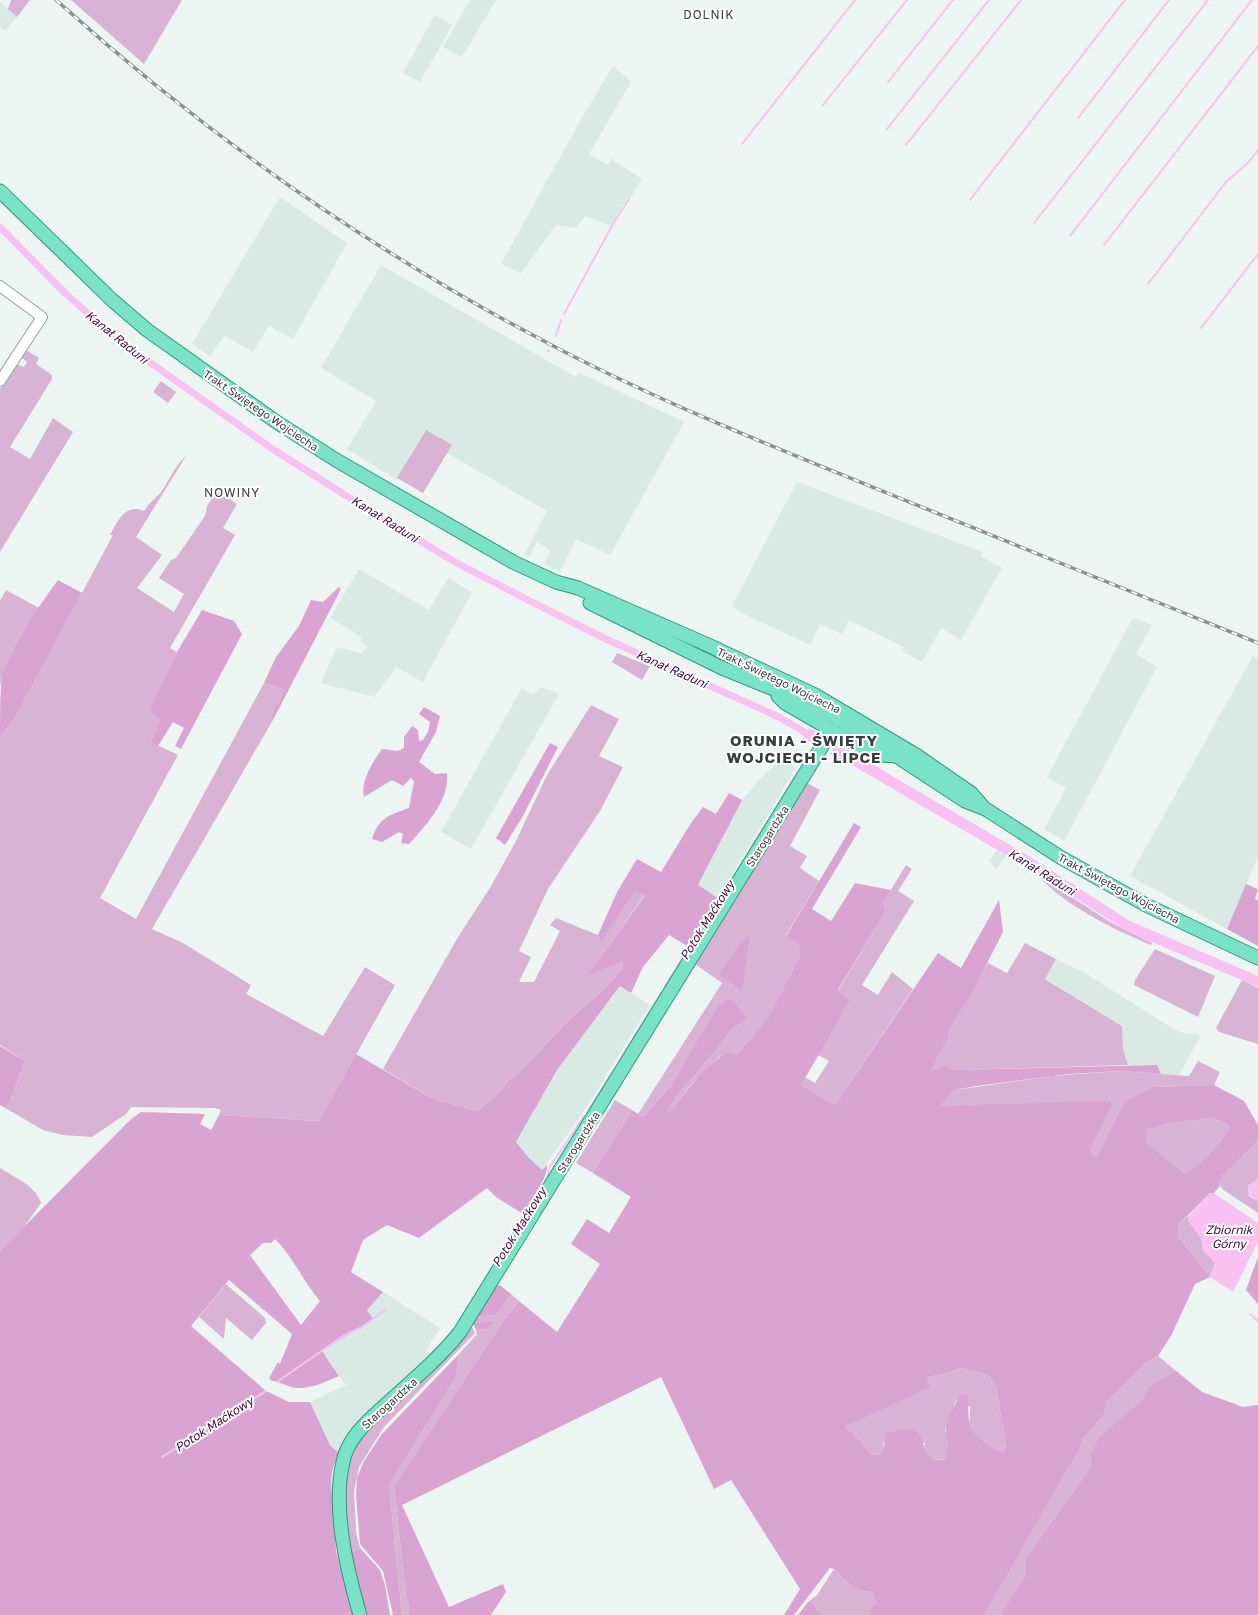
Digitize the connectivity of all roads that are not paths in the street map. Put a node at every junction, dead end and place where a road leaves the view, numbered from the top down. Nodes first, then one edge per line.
1 (0, 191) edge
2 (0, 286) edge
3 (0, 381) edge
4 (556, 582) junction
5 (767, 672) junction
6 (775, 690) junction
7 (832, 730) junction
8 (916, 755) junction
9 (897, 756) junction
10 (984, 808) junction
11 (1258, 958) edge
12 (360, 1615) edge

1 - 4 main road, Trakt Świętego Wojciecha
2 - 3 street
4 - 5 main road, Trakt Świętego Wojciecha
4 - 6 main road, Trakt Świętego Wojciecha
5 - 6 main road
5 - 8 main road, Trakt Świętego Wojciecha
6 - 7 main road
6 - 9 main road, Trakt Świętego Wojciecha
7 - 9 main road
7 - 12 main road, Starogardzka
8 - 9 main road
8 - 10 main road, Trakt Świętego Wojciecha
9 - 10 main road, Trakt Świętego Wojciecha
10 - 11 main road, Trakt Świętego Wojciecha

